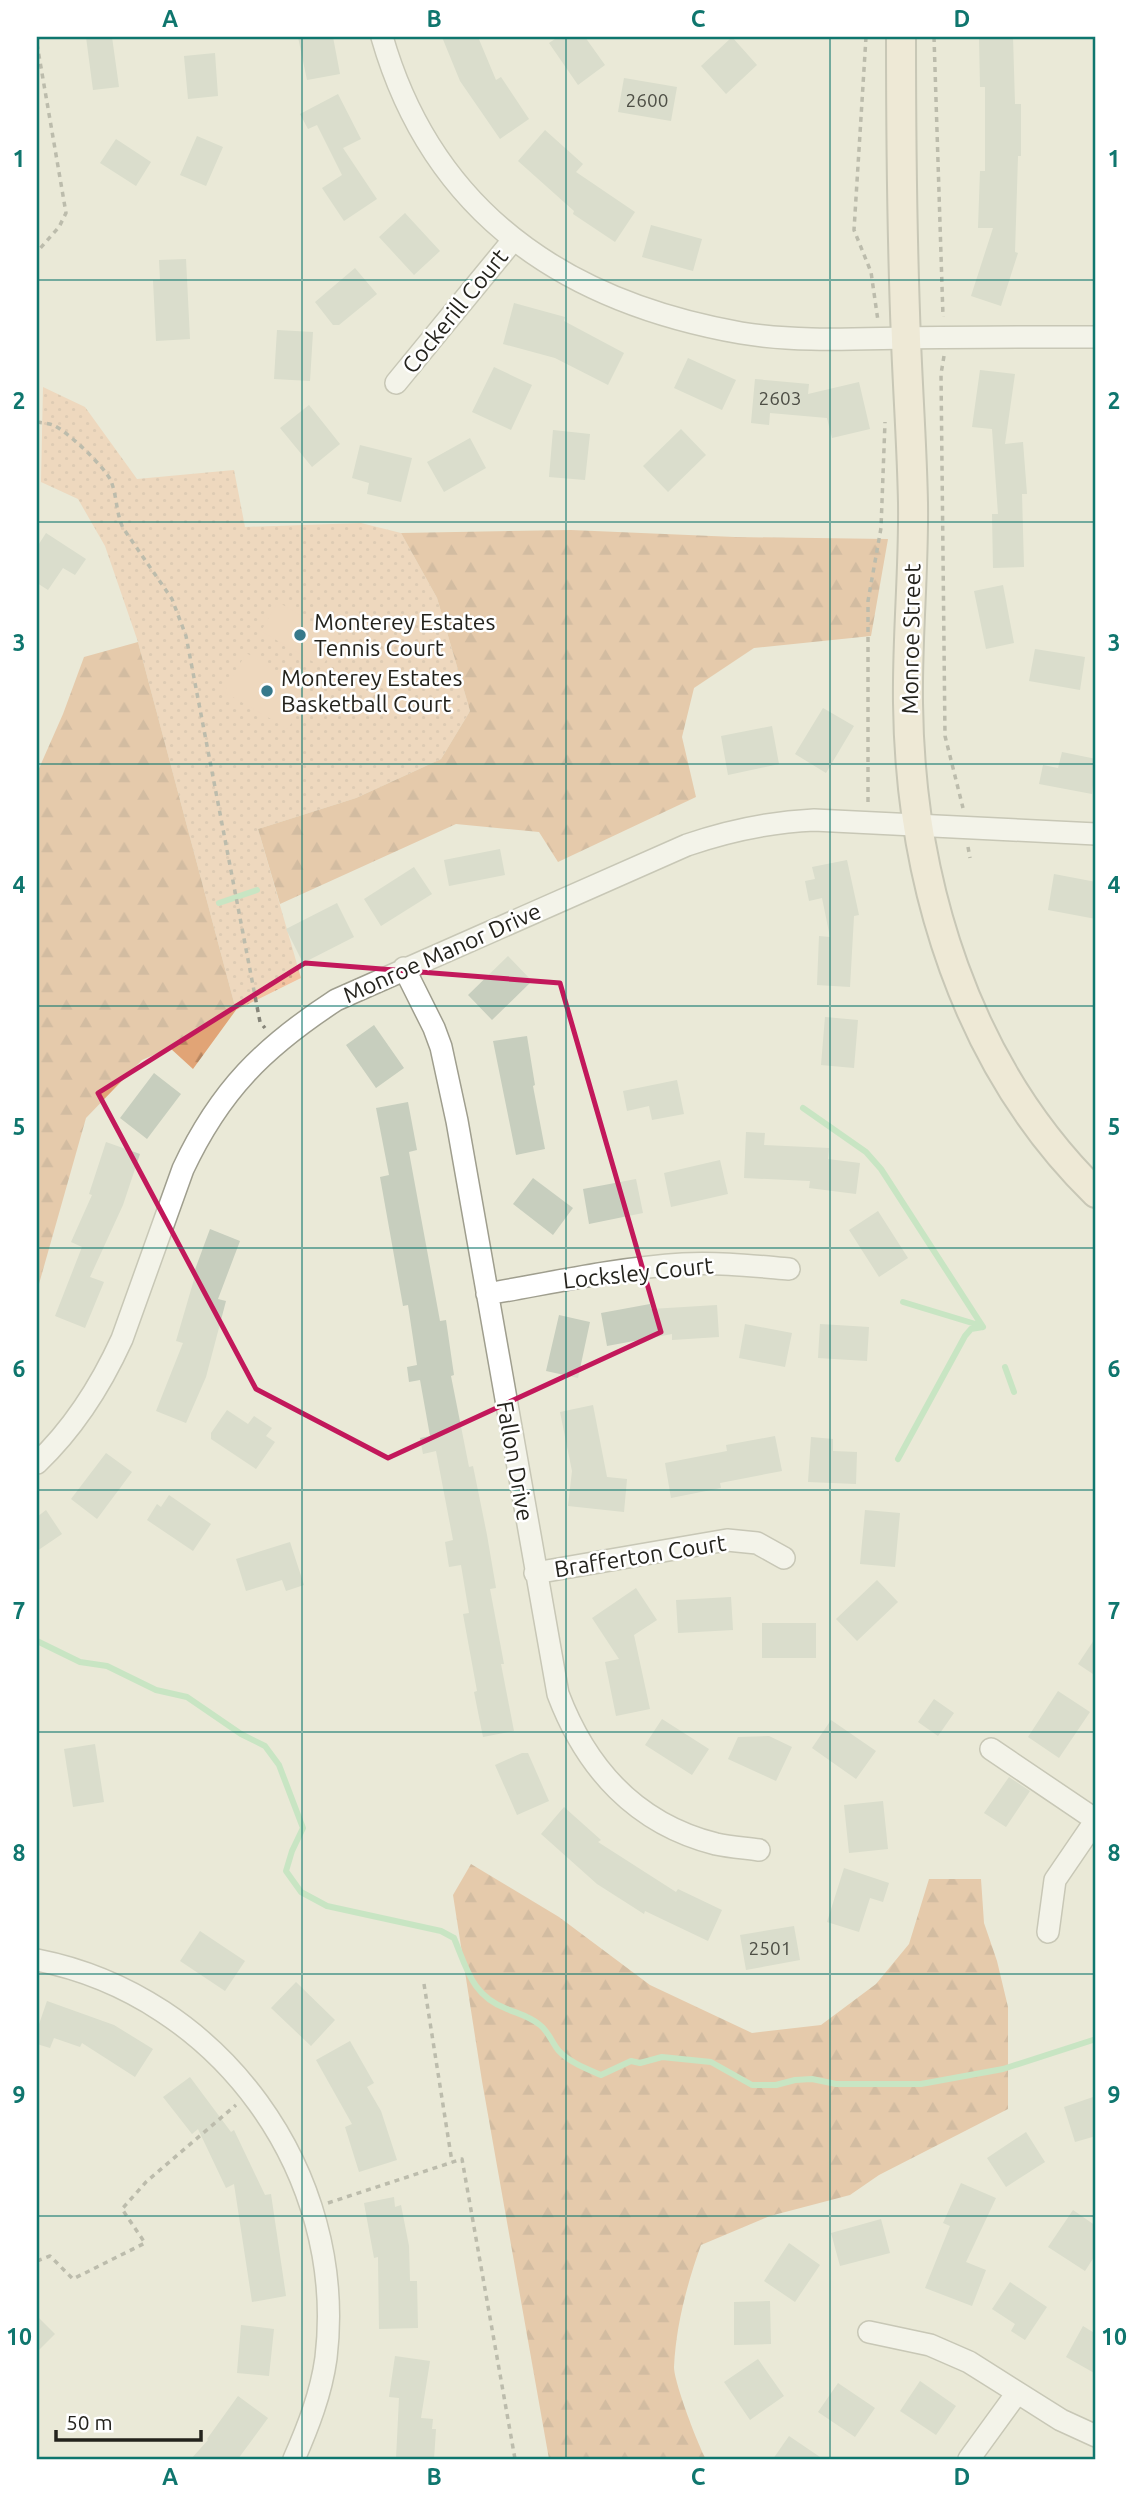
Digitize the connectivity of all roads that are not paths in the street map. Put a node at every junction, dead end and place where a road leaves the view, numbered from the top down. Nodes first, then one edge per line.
1 (382, 37) edge
2 (901, 37) edge
3 (514, 239) junction
4 (1096, 337) edge
5 (893, 339) junction
6 (396, 383) dead end
7 (918, 824) junction
8 (1096, 834) edge
9 (404, 968) junction
10 (1096, 1193) edge
11 (789, 1269) dead end
12 (487, 1294) junction
13 (37, 1463) edge
14 (784, 1558) dead end
15 (535, 1573) junction
16 (991, 1749) dead end
17 (1096, 1820) edge
18 (759, 1850) dead end
19 (1048, 1932) dead end
20 (37, 1960) edge
21 (869, 2332) dead end
22 (1017, 2393) junction
23 (1096, 2436) edge
24 (294, 2459) edge
25 (969, 2459) edge

1 - 3 street
2 - 5 main road, Monroe Street
3 - 5 street
3 - 6 street, Cockerill Court
4 - 5 street
5 - 7 main road, Monroe Street
7 - 8 street, Monroe Manor Drive
7 - 9 street, Monroe Manor Drive
7 - 10 main road, Monroe Street
9 - 12 street, Fallon Drive
9 - 13 street, Monroe Manor Drive
11 - 12 street, Locksley Court
12 - 15 street, Fallon Drive
14 - 15 street, Brafferton Court
15 - 18 street, Fallon Drive
16 - 17 street
17 - 19 street
20 - 24 street
21 - 22 street
22 - 23 street
22 - 25 street

